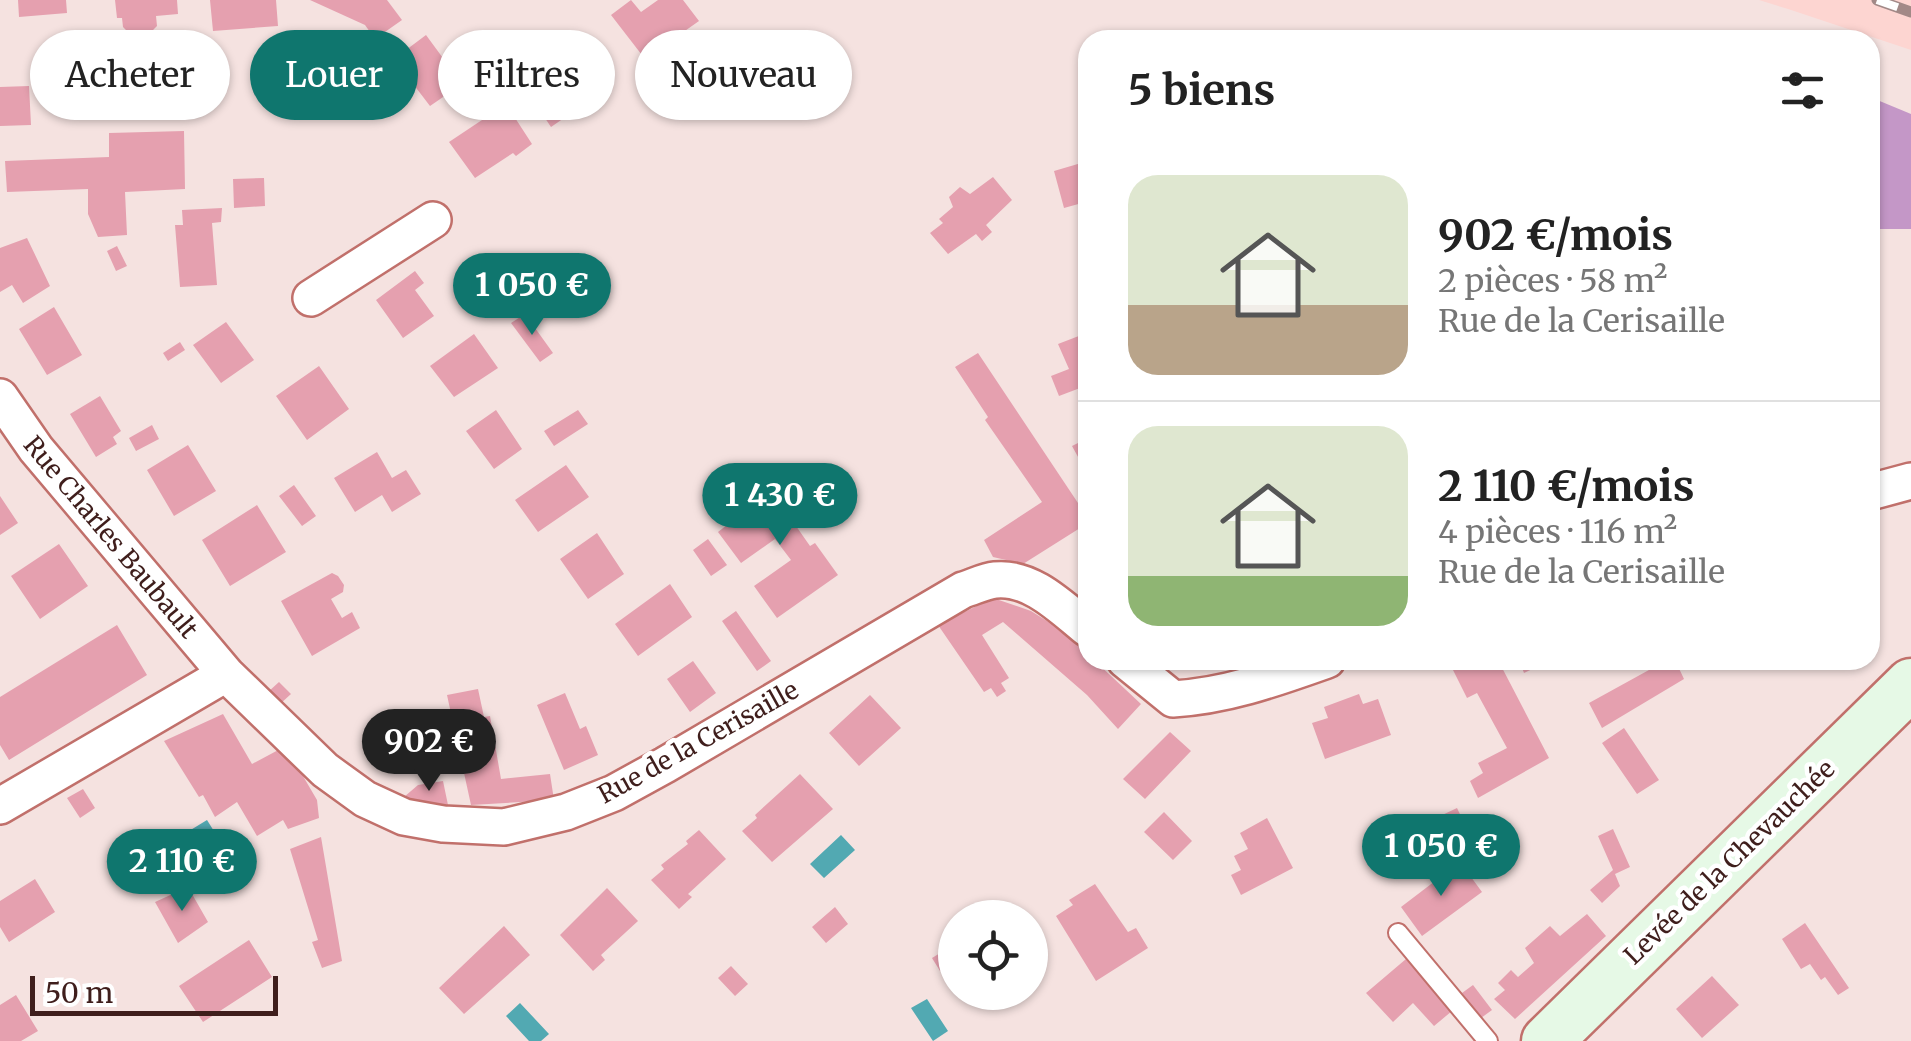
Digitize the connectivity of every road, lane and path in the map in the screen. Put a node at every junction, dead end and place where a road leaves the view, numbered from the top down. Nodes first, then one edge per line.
1 (433, 220) dead end
2 (311, 298) dead end
3 (0, 396) edge
4 (1911, 481) edge
5 (1880, 489) edge
6 (1078, 621) edge
7 (1137, 670) edge
8 (1298, 670) edge
9 (226, 674) junction
10 (1911, 684) edge
11 (0, 806) edge
12 (1398, 933) dead end
13 (1488, 1041) edge
14 (1548, 1041) edge

1 - 2 street
3 - 9 street, Rue Charles Baubault
4 - 5 street
6 - 9 street, Rue de la Cerisaille
7 - 8 street
9 - 11 street
10 - 14 street, Levée de la Chevauchée
12 - 13 lane

